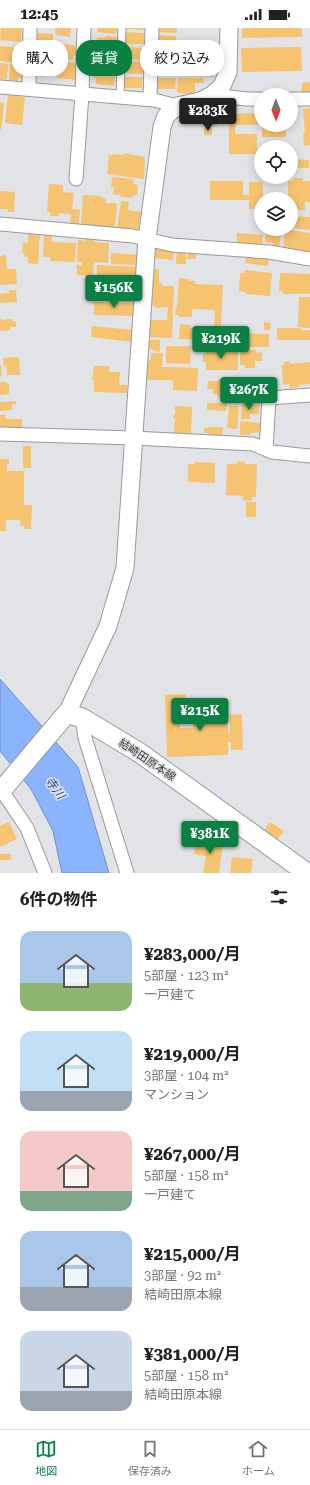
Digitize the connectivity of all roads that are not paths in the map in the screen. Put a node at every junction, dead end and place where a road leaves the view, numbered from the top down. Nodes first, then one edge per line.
1 (30, 28) edge
2 (84, 28) edge
3 (122, 28) edge
4 (152, 28) edge
5 (229, 28) edge
6 (0, 87) edge
7 (29, 89) junction
8 (82, 94) junction
9 (212, 95) junction
10 (120, 97) junction
11 (150, 99) junction
12 (254, 99) edge
13 (298, 99) edge
14 (310, 99) edge
15 (177, 106) junction
16 (76, 179) dead end
17 (0, 224) edge
18 (147, 239) junction
19 (310, 259) edge
20 (310, 395) edge
21 (0, 434) edge
22 (134, 438) junction
23 (266, 449) junction
24 (310, 456) edge
25 (69, 718) junction
26 (2, 789) edge
27 (45, 873) edge
28 (127, 873) edge
29 (307, 873) edge

1 - 7 street
2 - 8 street
3 - 10 lane
4 - 11 street
5 - 9 street
6 - 7 street
7 - 8 street
8 - 10 street
8 - 16 street
9 - 12 street
9 - 15 street
10 - 11 street
11 - 15 street
13 - 14 street
15 - 18 street
17 - 18 street
18 - 19 street
18 - 22 street
20 - 23 street
21 - 22 street
22 - 23 street
22 - 25 street
23 - 24 street
25 - 26 main road
25 - 28 street
25 - 29 main road, 結崎田原本線
26 - 27 street

